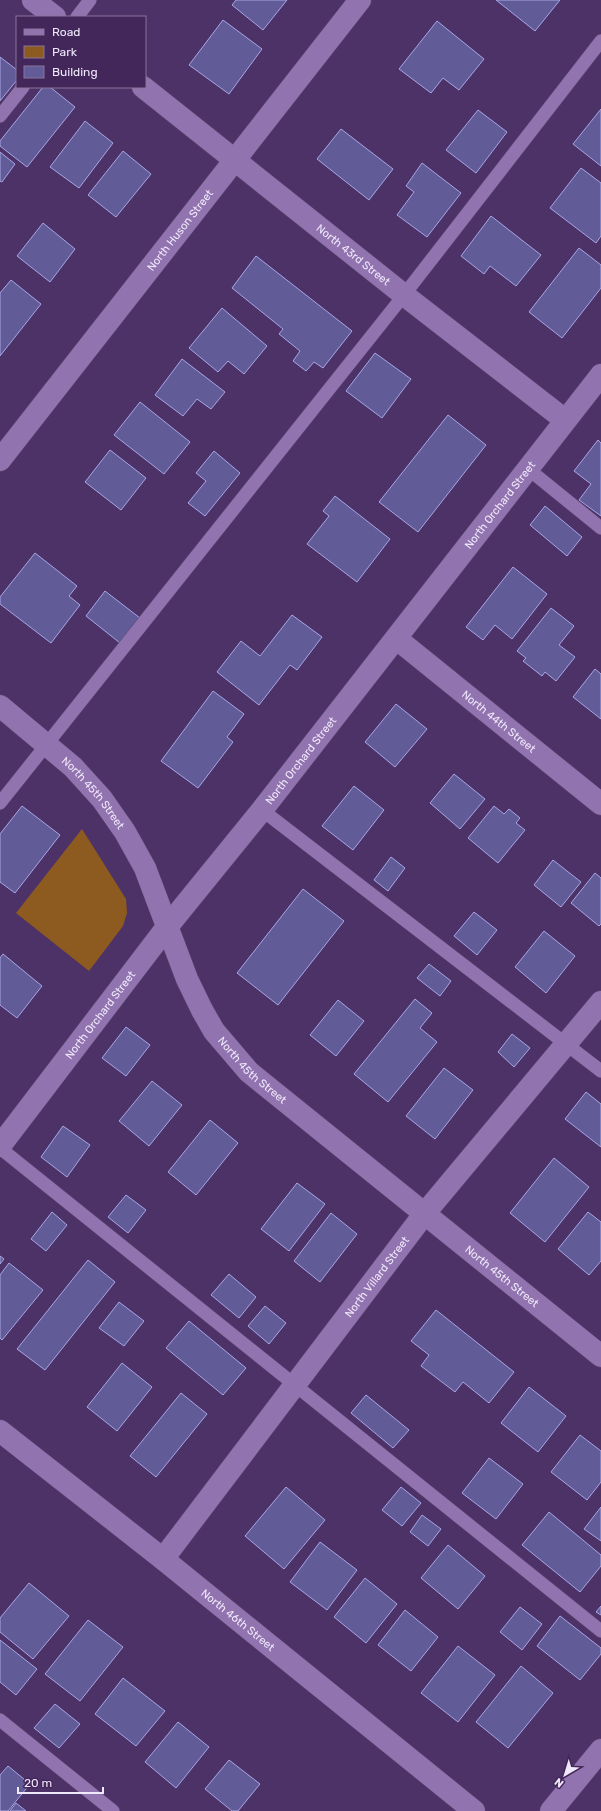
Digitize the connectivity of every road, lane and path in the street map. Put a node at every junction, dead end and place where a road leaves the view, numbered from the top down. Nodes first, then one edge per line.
1 (34, 0) edge
2 (90, 0) edge
3 (360, 0) edge
4 (54, 16) edge
5 (78, 16) edge
6 (601, 41) edge
7 (21, 88) edge
8 (144, 88) edge
9 (0, 116) edge
10 (235, 160) junction
11 (404, 295) junction
12 (601, 375) edge
13 (565, 420) junction
14 (0, 460) edge
15 (527, 468) junction
16 (601, 528) edge
17 (397, 639) junction
18 (0, 706) edge
19 (46, 743) junction
20 (0, 803) edge
21 (601, 804) edge
22 (262, 810) junction
23 (167, 927) junction
24 (601, 1002) edge
25 (567, 1043) junction
26 (601, 1071) edge
27 (0, 1147) edge
28 (425, 1213) junction
29 (601, 1356) edge
30 (296, 1384) junction
31 (0, 1431) edge
32 (163, 1559) junction
33 (601, 1631) edge
34 (0, 1720) edge
35 (601, 1750) edge
36 (553, 1809) edge
37 (113, 1811) edge
38 (474, 1811) edge

1 - 4 street
2 - 5 lane
3 - 10 street, North Huson Street
6 - 11 lane
7 - 9 lane
8 - 10 street, North 43rd Street
10 - 11 street, North 43rd Street
10 - 14 street, North Huson Street
11 - 13 street, North 43rd Street
11 - 19 lane
12 - 13 street, North Orchard Street
13 - 15 street, North Orchard Street
15 - 16 lane
15 - 17 street, North Orchard Street
17 - 21 street, North 44th Street
17 - 22 street, North Orchard Street
18 - 19 street, North 45th Street
19 - 20 lane
19 - 23 street, North 45th Street
22 - 23 street, North Orchard Street
22 - 25 lane
23 - 27 street, North Orchard Street
23 - 28 street, North 45th Street
24 - 25 street, North Villard Street
25 - 26 lane
25 - 28 street, North Villard Street
27 - 30 lane
28 - 29 street, North 45th Street
28 - 30 street, North Villard Street
30 - 32 street, North Villard Street
30 - 33 lane
31 - 32 street, North 46th Street
32 - 38 street, North 46th Street
34 - 37 lane
35 - 36 street

